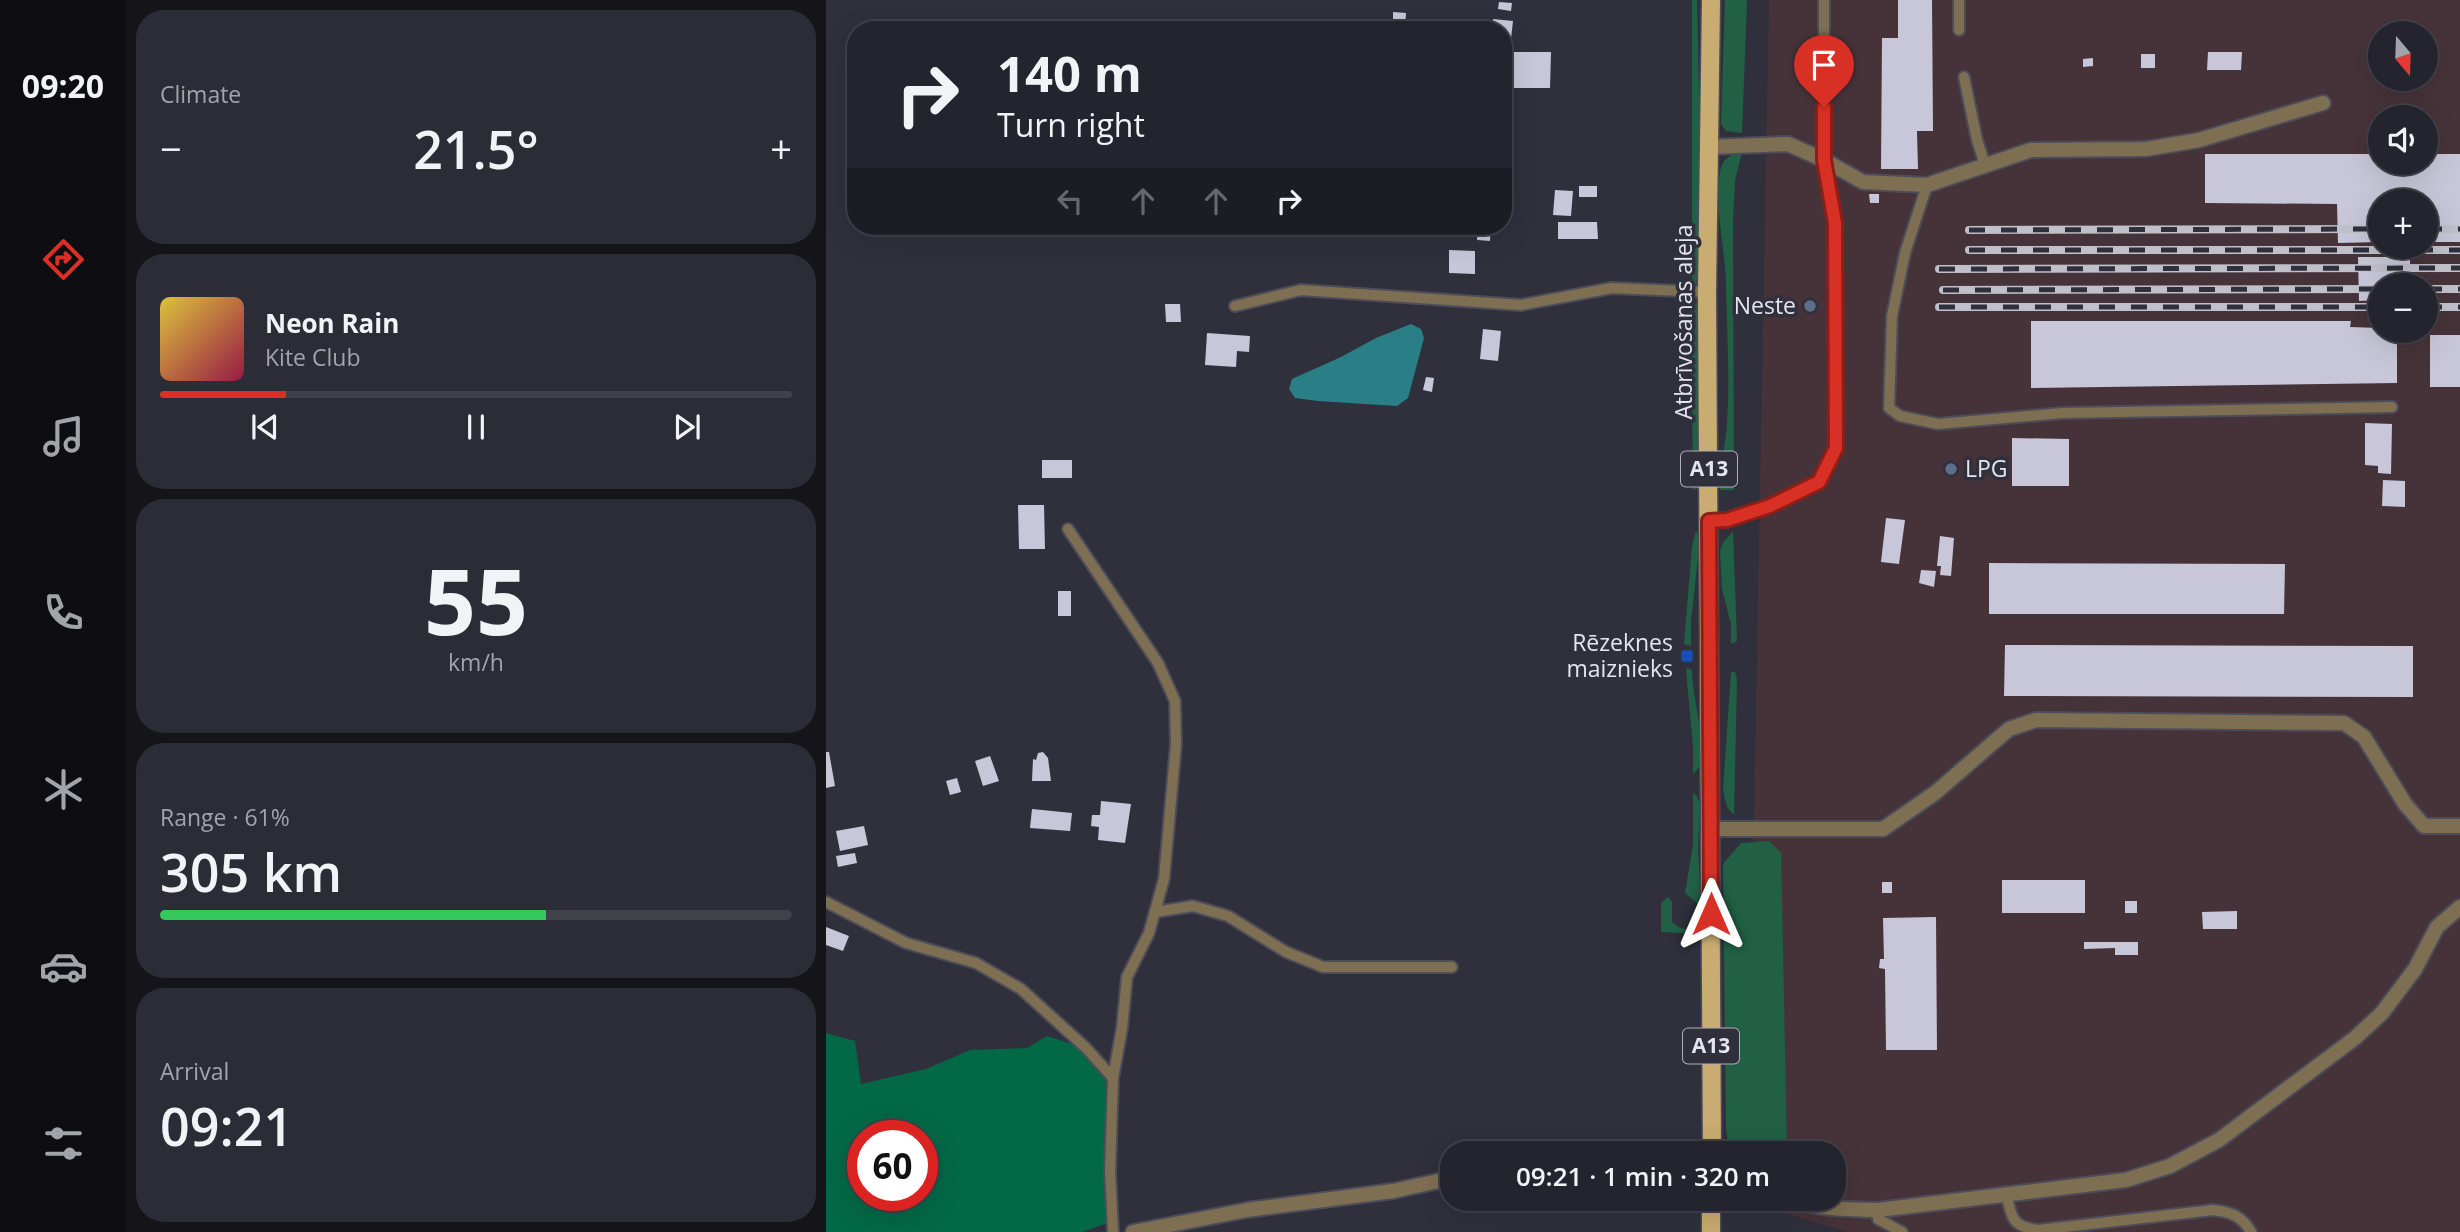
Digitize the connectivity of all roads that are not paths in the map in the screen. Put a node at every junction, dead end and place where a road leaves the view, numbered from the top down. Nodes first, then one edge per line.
1 (1710, 0) edge
2 (1824, 0) edge
3 (1959, 0) edge
4 (1959, 30) dead end
5 (1964, 77) dead end
6 (2323, 103) dead end
7 (1709, 147) junction
8 (1824, 160) junction
9 (1986, 165) junction
10 (1927, 186) junction
11 (1707, 292) junction
12 (1236, 306) dead end
13 (2392, 407) dead end
14 (1709, 521) junction
15 (1068, 529) dead end
16 (2460, 827) edge
17 (1711, 829) junction
18 (826, 902) edge
19 (2460, 907) edge
20 (1155, 912) junction
21 (1452, 967) dead end
22 (1113, 1078) junction
23 (1712, 1141) edge
24 (1440, 1181) edge
25 (2007, 1196) junction
26 (1846, 1208) edge
27 (1878, 1210) junction
28 (1711, 1211) edge
29 (1113, 1232) edge
30 (1133, 1232) edge
31 (1711, 1232) edge
32 (1902, 1232) edge
33 (2251, 1232) edge

1 - 7 main road, Atbrīvošanas aleja / A13
2 - 8 lane
3 - 4 lane
5 - 9 lane
6 - 9 street
7 - 8 street
7 - 11 main road, Atbrīvošanas aleja / A13
8 - 10 street
8 - 14 lane
9 - 10 street
10 - 13 lane
11 - 12 lane
11 - 14 main road, Atbrīvošanas aleja / A13
14 - 17 main road, Atbrīvošanas aleja / A13
15 - 20 lane
16 - 17 street
17 - 23 main road, Atbrīvošanas aleja / A13
18 - 22 lane
19 - 25 street
20 - 21 lane
20 - 22 lane
22 - 29 lane
24 - 30 street
25 - 27 street
25 - 33 lane
26 - 27 street
27 - 32 lane
28 - 31 main road

